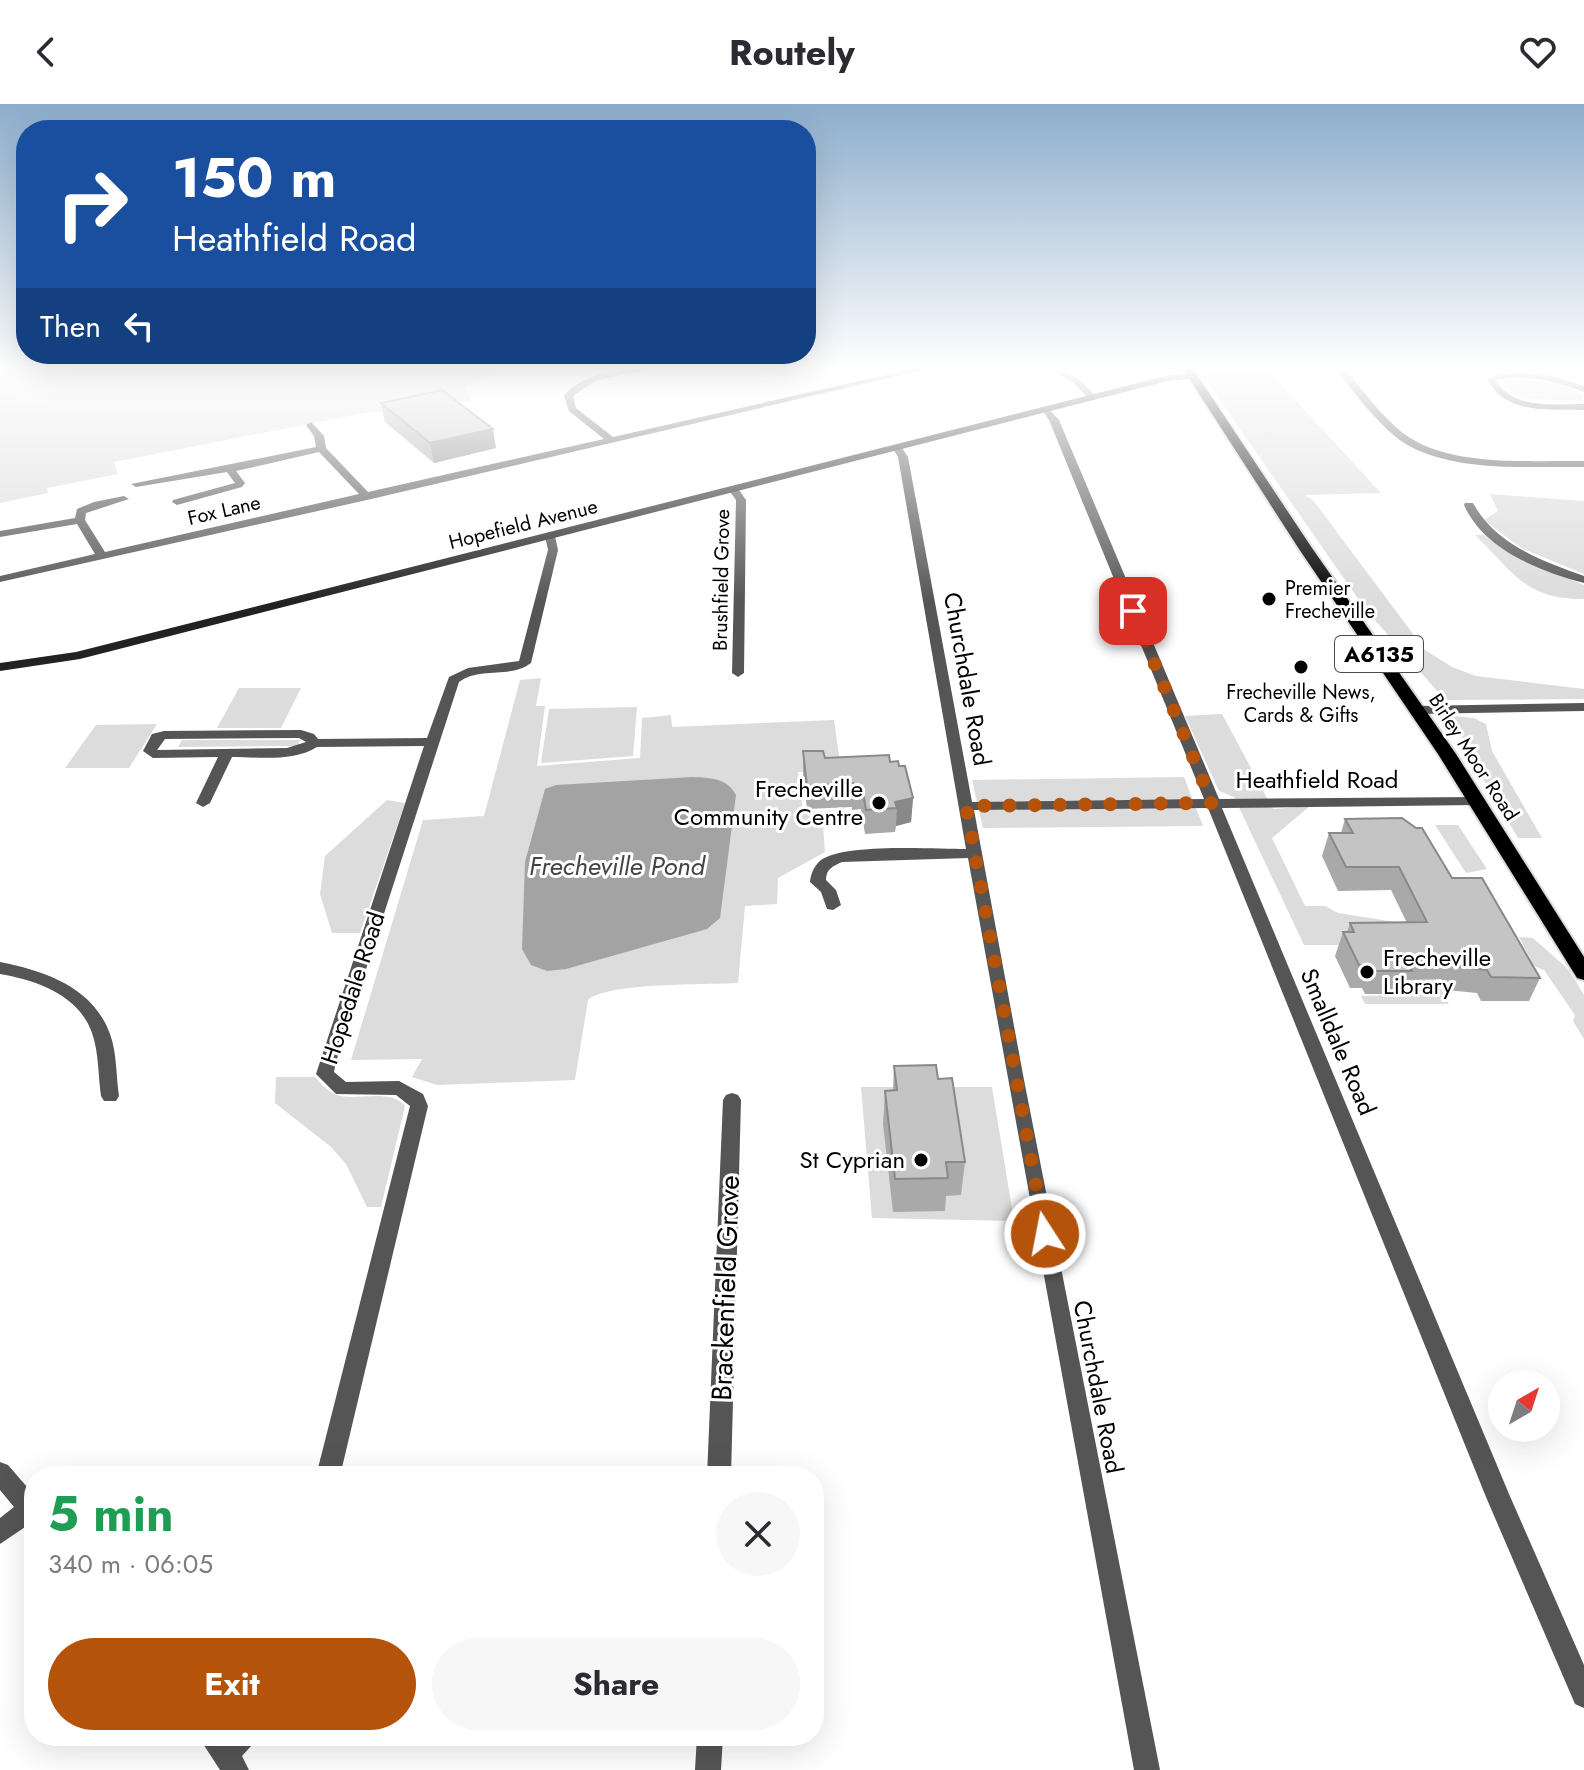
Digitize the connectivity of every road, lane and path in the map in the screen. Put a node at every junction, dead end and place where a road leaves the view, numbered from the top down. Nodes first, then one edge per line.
1 (582, 447) edge
2 (897, 447) joint
3 (1066, 447) edge
4 (1240, 447) edge
5 (1420, 447) edge
6 (321, 449) joint
7 (1584, 464) edge
8 (230, 469) junction
9 (136, 484) dead end
10 (733, 489) junction
11 (367, 497) junction
12 (124, 499) dead end
13 (177, 502) dead end
14 (1469, 505) dead end
15 (80, 520) junction
16 (0, 534) edge
17 (550, 536) junction
18 (102, 556) junction
19 (0, 579) edge
20 (1584, 580) edge
21 (0, 667) edge
22 (738, 673) dead end
23 (1584, 707) edge
24 (1418, 710) junction
25 (433, 742) junction
26 (314, 743) junction
27 (227, 753) junction
28 (1477, 801) junction
29 (203, 803) dead end
30 (1212, 803) junction
31 (966, 806) junction
32 (974, 853) junction
33 (833, 905) dead end
34 (0, 968) edge
35 (1584, 973) edge
36 (110, 1096) dead end
37 (732, 1100) dead end
38 (330, 1466) edge
39 (719, 1466) edge
40 (0, 1473) edge
41 (24, 1502) edge
42 (24, 1516) edge
43 (0, 1532) edge
44 (1584, 1695) edge
45 (709, 1746) edge
46 (708, 1770) edge
47 (1147, 1770) edge

1 - 11 street, Fox Lane
2 - 10 street, Hopefield Avenue
2 - 31 street, Churchdale Road
3 - 30 street, Smalldale Road
4 - 24 main road, Birley Moor Road / A6135
5 - 7 street
6 - 8 street
6 - 11 street
8 - 9 street
8 - 13 street
10 - 17 street, Hopefield Avenue
10 - 22 street, Brushfield Grove
11 - 18 street, Fox Lane
12 - 15 street
14 - 20 street
15 - 16 street
15 - 18 street
17 - 21 street, Hopefield Avenue
17 - 25 street, Hopedale Road
18 - 19 street, Fox Lane
23 - 24 street
24 - 28 main road, Birley Moor Road / A6135
25 - 26 street
25 - 38 street, Hopedale Road
26 - 27 street
26 - 27 street
27 - 29 street
28 - 30 street, Heathfield Road
28 - 35 main road, Birley Moor Road / A6135
30 - 31 street, Heathfield Road
30 - 44 street, Smalldale Road
31 - 32 street, Churchdale Road
32 - 33 street
32 - 47 street, Churchdale Road
34 - 36 street
37 - 39 street, Brackenfield Grove
40 - 41 street
42 - 43 street
45 - 46 street

